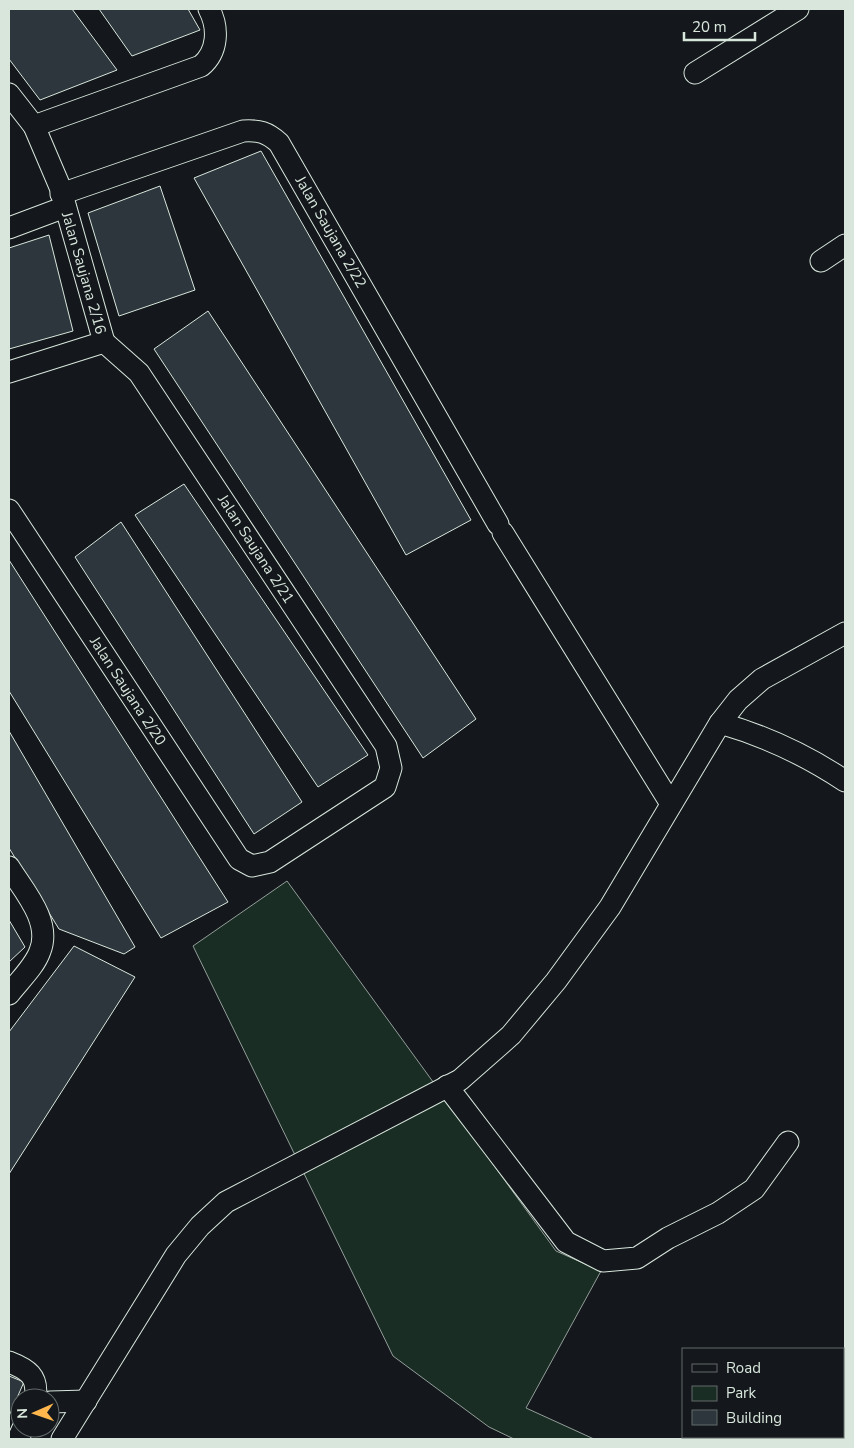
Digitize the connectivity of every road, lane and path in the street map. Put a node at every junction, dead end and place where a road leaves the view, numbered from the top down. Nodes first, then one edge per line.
1 (208, 9) edge
2 (798, 9) edge
3 (695, 73) dead end
4 (9, 94) edge
5 (36, 130) junction
6 (62, 196) junction
7 (9, 228) edge
8 (845, 245) edge
9 (821, 261) dead end
10 (104, 342) junction
11 (9, 372) edge
12 (9, 510) edge
13 (845, 633) edge
14 (720, 723) junction
15 (845, 781) edge
16 (672, 804) junction
17 (252, 866) joint
18 (9, 867) edge
19 (9, 994) edge
20 (447, 1086) junction
21 (788, 1142) dead end
22 (9, 1362) edge
23 (35, 1388) edge
24 (86, 1401) junction
25 (60, 1402) edge
26 (62, 1439) edge

1 - 5 street
2 - 3 street
4 - 5 street, Jalan Saujana 2/16
5 - 6 street, Jalan Saujana 2/16
6 - 7 street
6 - 10 street, Jalan Saujana 2/16
6 - 16 street, Jalan Saujana 2/22
8 - 9 street
10 - 11 street, Jalan Saujana 2/16
10 - 17 street, Jalan Saujana 2/21
12 - 17 street, Jalan Saujana 2/20
13 - 14 street
14 - 15 street
14 - 16 street
16 - 20 street
18 - 19 street
20 - 21 street
20 - 24 street
22 - 23 street
24 - 25 street
24 - 26 street

